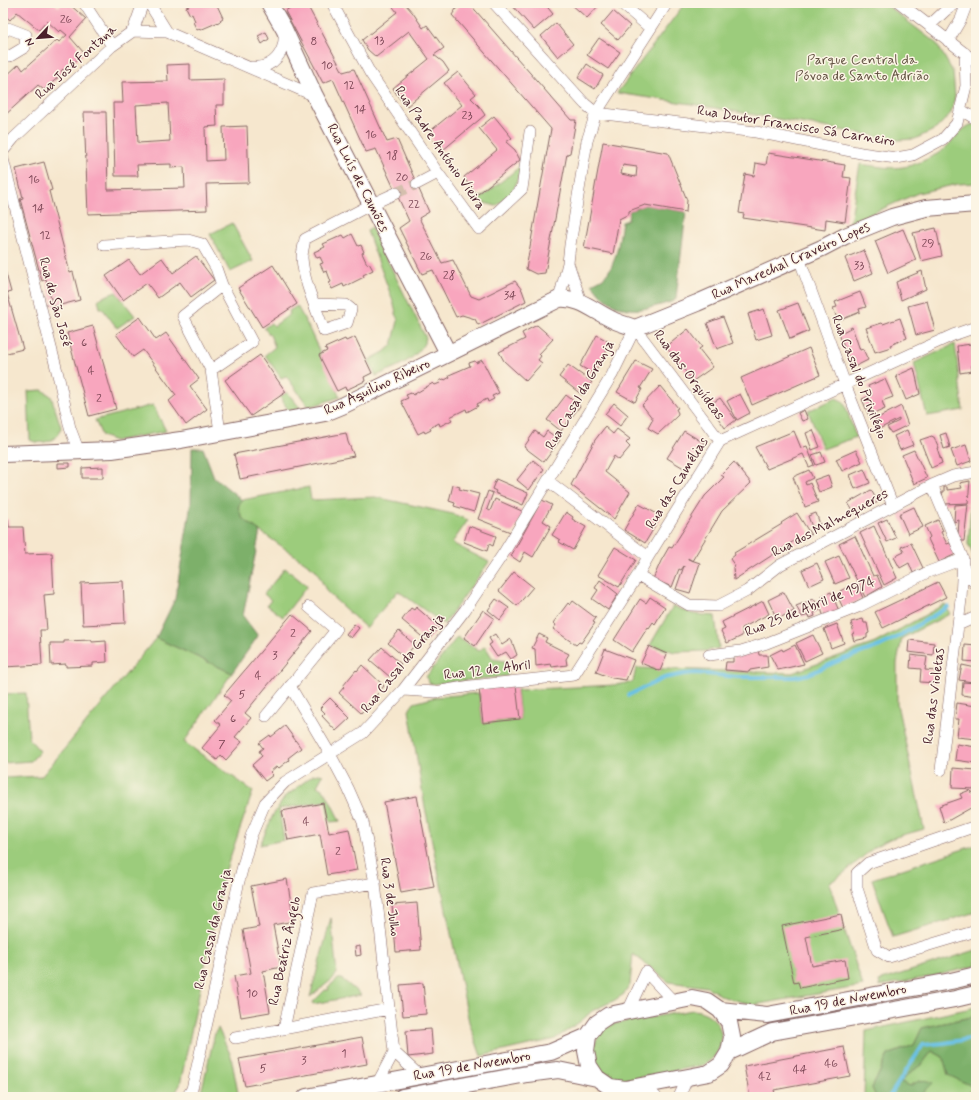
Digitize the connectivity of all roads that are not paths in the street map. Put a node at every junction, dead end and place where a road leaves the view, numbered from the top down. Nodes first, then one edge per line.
1 (84, 3) edge
2 (143, 3) edge
3 (149, 3) edge
4 (269, 3) edge
5 (332, 3) edge
6 (494, 3) edge
7 (621, 3) edge
8 (667, 3) edge
9 (900, 3) edge
10 (957, 3) edge
11 (967, 3) edge
12 (930, 25) junction
13 (650, 28) junction
14 (284, 30) junction
15 (134, 31) junction
16 (167, 32) junction
17 (3, 33) edge
18 (948, 41) junction
19 (112, 46) junction
20 (965, 53) junction
21 (3, 56) edge
22 (976, 62) edge
23 (249, 67) junction
24 (315, 96) junction
25 (961, 110) junction
26 (596, 114) junction
27 (976, 118) edge
28 (530, 132) dead end
29 (3, 151) edge
30 (3, 159) edge
31 (438, 173) junction
32 (417, 184) tunnel mouth
33 (396, 193) tunnel mouth
34 (372, 204) junction
35 (976, 204) edge
36 (104, 245) dead end
37 (799, 258) junction
38 (568, 263) junction
39 (222, 285) junction
40 (559, 299) junction
41 (581, 302) junction
42 (314, 304) dead end
43 (976, 327) edge
44 (635, 328) junction
45 (448, 353) junction
46 (212, 370) junction
47 (845, 384) junction
48 (220, 432) junction
49 (720, 441) junction
50 (79, 452) junction
51 (3, 454) edge
52 (976, 472) edge
53 (548, 481) junction
54 (932, 486) junction
55 (893, 506) junction
56 (648, 557) junction
57 (963, 563) junction
58 (638, 575) junction
59 (976, 586) edge
60 (308, 607) dead end
61 (976, 617) edge
62 (958, 625) junction
63 (709, 655) dead end
64 (574, 675) joint
65 (290, 686) junction
66 (403, 690) junction
67 (266, 716) dead end
68 (330, 754) junction
69 (941, 770) dead end
70 (976, 826) edge
71 (375, 884) junction
72 (976, 931) edge
73 (976, 975) edge
74 (976, 994) edge
75 (674, 1002) junction
76 (389, 1009) junction
77 (720, 1010) junction
78 (628, 1011) junction
79 (284, 1029) junction
80 (588, 1036) junction
81 (235, 1038) dead end
82 (394, 1052) junction
83 (729, 1052) junction
84 (420, 1076) junction
85 (688, 1077) junction
86 (598, 1078) junction
87 (377, 1084) junction
88 (650, 1091) edge
89 (187, 1097) edge
90 (306, 1097) edge
91 (402, 1097) edge
92 (679, 1097) edge

1 - 19 street
2 - 15 street
3 - 16 street
4 - 14 street, Rua Luís de Camões
5 - 31 street, Rua Padre António Vieira
6 - 26 street
7 - 13 street
8 - 13 street
9 - 12 street
10 - 12 street
11 - 18 street
12 - 18 street
13 - 26 street
14 - 23 street, Rua José Fontana
14 - 24 street, Rua Luís de Camões
15 - 16 street, Rua José Fontana
15 - 19 street, Rua José Fontana
16 - 23 street, Rua José Fontana
17 - 21 street
18 - 20 street
19 - 29 street, Rua José Fontana
20 - 22 street
20 - 25 street, Rua Doutor Francisco Sá Carneiro
23 - 24 street, Rua José Fontana
24 - 34 street, Rua Luís de Camões
25 - 26 street, Rua Doutor Francisco Sá Carneiro
25 - 27 street
26 - 38 street
28 - 31 street, Rua Padre António Vieira
30 - 50 street, Rua de São José
31 - 32 street
33 - 34 street
34 - 42 street
34 - 45 street, Rua Luís de Camões
35 - 37 street, Rua Marechal Craveiro Lopes
36 - 39 street
37 - 44 street, Rua Marechal Craveiro Lopes
37 - 47 street, Rua Casal do Privilégio
38 - 40 street
38 - 41 street
39 - 46 street
39 - 46 street
40 - 41 street
40 - 45 street, Rua Aquilino Ribeiro
41 - 44 street
43 - 47 street, Rua das Camélias
44 - 49 street, Rua das Orquídeas
44 - 53 street, Rua Casal da Granja
45 - 48 street, Rua Aquilino Ribeiro
46 - 48 street
47 - 49 street, Rua das Camélias
47 - 55 street, Rua Casal do Privilégio
48 - 50 street, Rua Aquilino Ribeiro
49 - 56 street, Rua das Camélias
50 - 51 street, Rua Aquilino Ribeiro
52 - 54 street, Rua dos Malmequeres
53 - 56 street
53 - 66 street, Rua Casal da Granja
54 - 55 street, Rua dos Malmequeres
54 - 57 street, Rua das Violetas
55 - 58 street, Rua dos Malmequeres
56 - 58 street, Rua das Camélias
57 - 59 street, Rua das Violetas
57 - 62 street, Rua das Violetas
57 - 63 street, Rua 25 de Abril de 1974
58 - 64 street, Rua das Camélias
60 - 65 street
61 - 62 street
62 - 69 street, Rua das Violetas
64 - 66 street, Rua 12 de Abril
65 - 67 street
65 - 68 street, Rua 3 de Julho
66 - 68 street, Rua Casal da Granja
68 - 71 street, Rua 3 de Julho
68 - 89 street, Rua Casal da Granja
70 - 72 street
71 - 76 street, Rua 3 de Julho
71 - 79 street, Rua Beatriz Ângelo
73 - 77 street, Rua 19 de Novembro
74 - 83 street, Rua 19 de Novembro
75 - 77 street, Rua 19 de Novembro
75 - 78 street, Rua 19 de Novembro
75 - 78 street
76 - 79 street
76 - 82 street, Rua 3 de Julho
77 - 83 street
78 - 80 street, Rua 19 de Novembro
79 - 81 street
80 - 84 street, Rua 19 de Novembro
80 - 86 street, Rua 19 de Novembro
82 - 84 street
82 - 87 street
83 - 85 street, Rua 19 de Novembro
84 - 87 street, Rua 19 de Novembro
85 - 88 street, Rua 19 de Novembro
85 - 92 street
86 - 88 street, Rua 19 de Novembro
86 - 91 street, Rua 19 de Novembro
87 - 90 street, Rua 19 de Novembro

